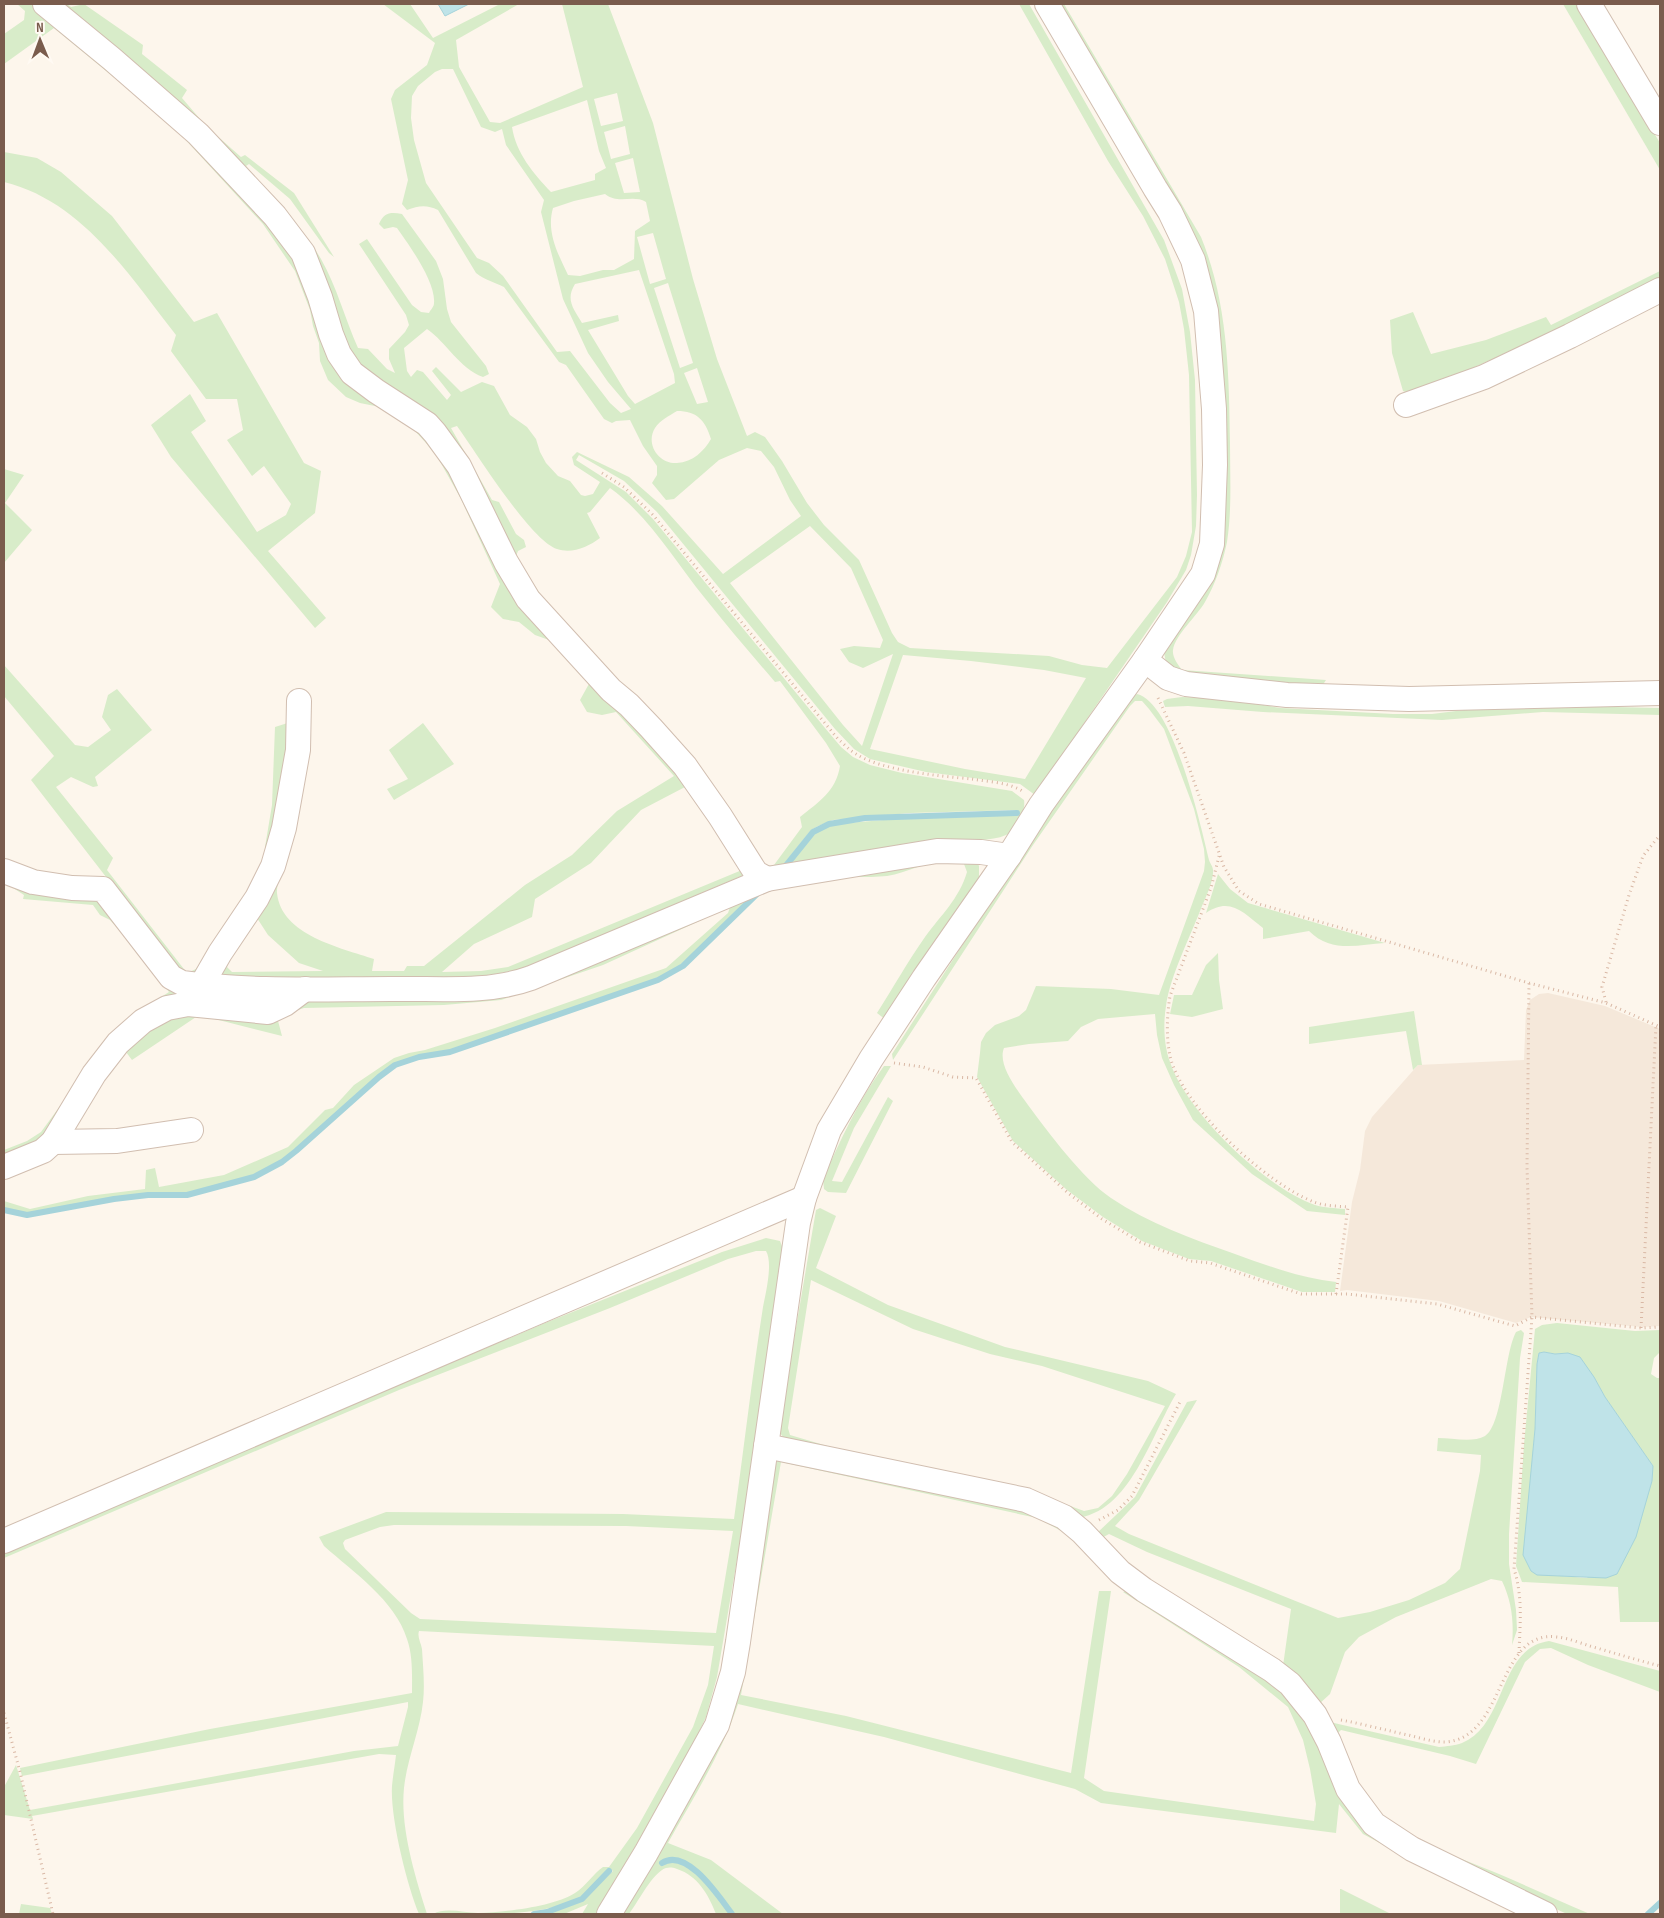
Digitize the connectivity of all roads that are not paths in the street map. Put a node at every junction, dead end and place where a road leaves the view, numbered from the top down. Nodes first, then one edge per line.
1 (45, 4) edge
2 (1048, 4) edge
3 (1589, 4) edge
4 (1660, 123) edge
5 (1660, 290) edge
6 (1406, 405) dead end
7 (1145, 660) junction
8 (1660, 693) edge
9 (299, 701) dead end
10 (1009, 856) junction
11 (4, 871) edge
12 (767, 879) junction
13 (201, 986) junction
14 (305, 989) junction
15 (191, 1130) dead end
16 (54, 1142) junction
17 (4, 1167) edge
18 (804, 1198) junction
19 (766, 1446) junction
20 (4, 1541) edge
21 (609, 1914) edge
22 (1545, 1914) edge

1 - 12 street
2 - 7 street
3 - 4 street
5 - 6 street
7 - 8 street
7 - 10 street
9 - 13 street
10 - 12 street
10 - 18 street
11 - 13 street
12 - 14 street
13 - 14 street
14 - 16 street
15 - 16 street
16 - 17 street
18 - 19 street
18 - 20 street
19 - 21 street
19 - 22 street

